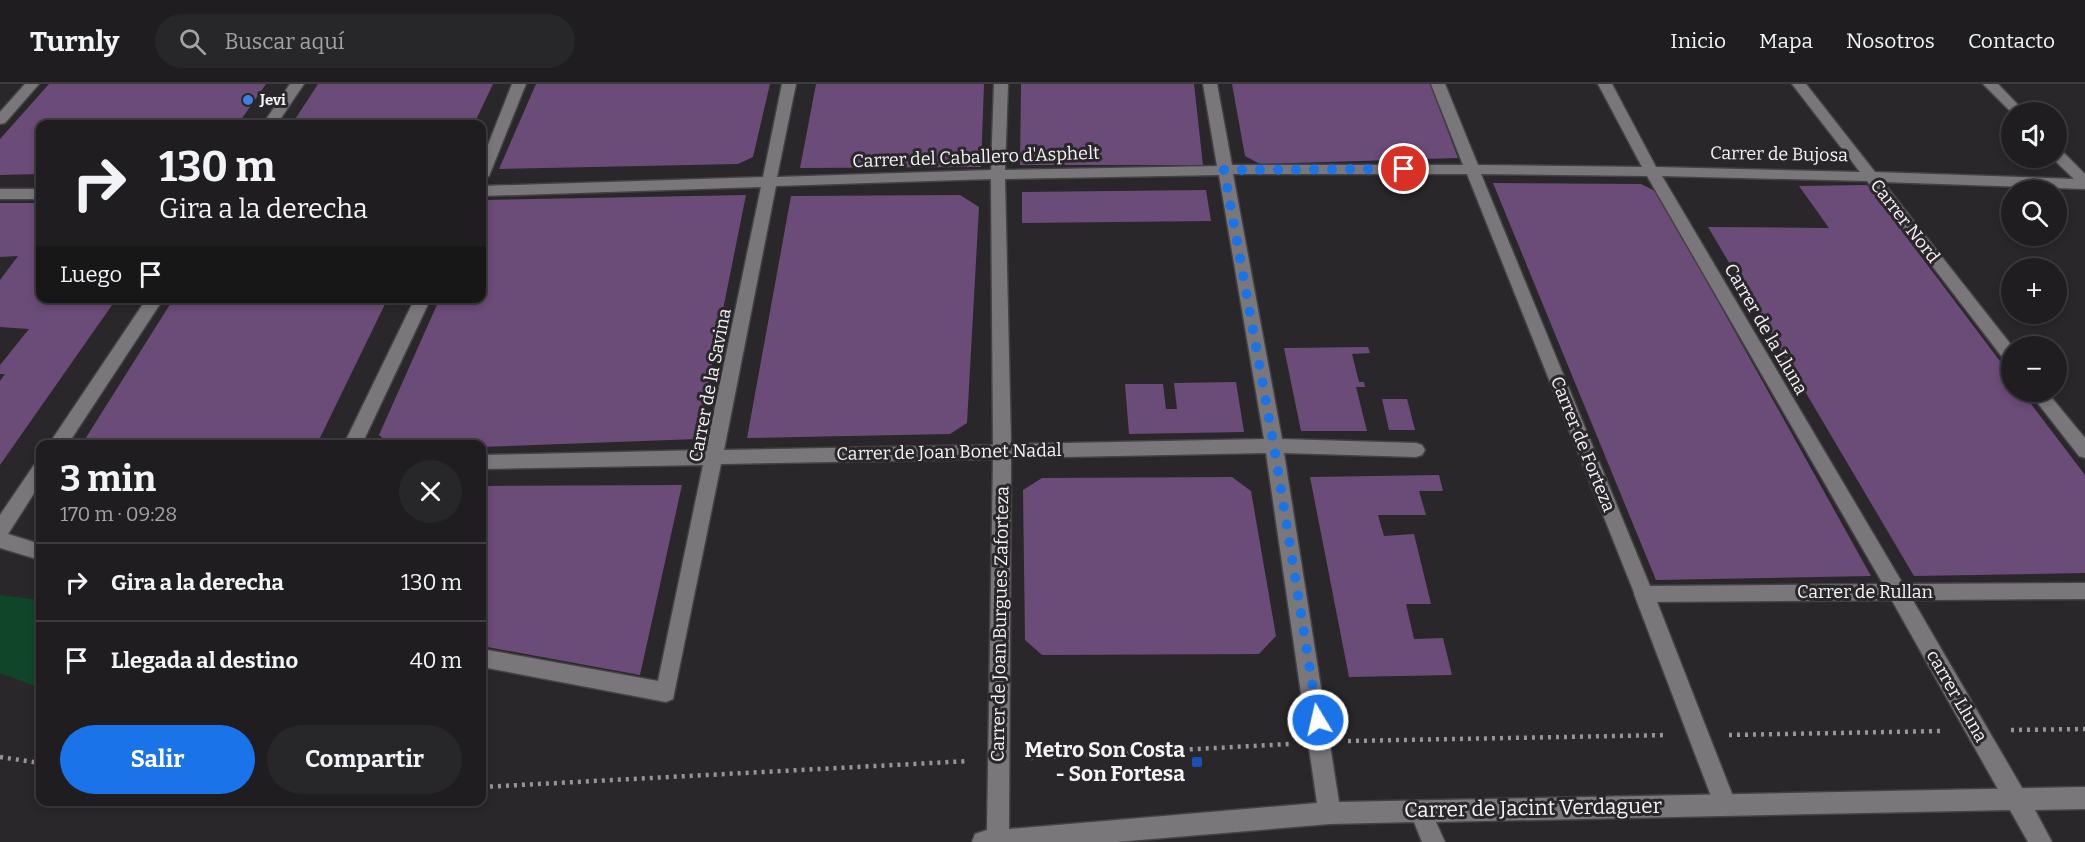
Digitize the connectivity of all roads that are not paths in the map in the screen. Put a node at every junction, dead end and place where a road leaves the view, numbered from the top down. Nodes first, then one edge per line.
1 (32, 84) edge
2 (297, 84) edge
3 (519, 84) edge
4 (789, 84) edge
5 (1001, 84) edge
6 (1210, 84) edge
7 (1438, 84) edge
8 (1605, 84) edge
9 (1799, 84) edge
10 (1990, 84) edge
11 (2008, 102) edge
12 (0, 120) edge
13 (273, 120) edge
14 (2067, 164) edge
15 (486, 166) edge
16 (1472, 169) junction
17 (1224, 170) junction
18 (1652, 172) junction
19 (998, 175) junction
20 (1869, 175) junction
21 (769, 183) junction
22 (2085, 183) edge
23 (486, 191) edge
24 (0, 194) edge
25 (36, 194) edge
26 (153, 303) edge
27 (421, 303) edge
28 (2001, 343) edge
29 (2046, 402) edge
30 (61, 440) edge
31 (356, 440) edge
32 (1274, 446) junction
33 (1416, 450) dead end
34 (1002, 451) junction
35 (2085, 451) edge
36 (716, 457) junction
37 (486, 462) edge
38 (36, 476) edge
39 (0, 531) edge
40 (0, 540) edge
41 (36, 551) edge
42 (1897, 591) junction
43 (2085, 591) edge
44 (1644, 594) junction
45 (486, 659) edge
46 (2085, 798) edge
47 (2017, 801) junction
48 (1725, 804) junction
49 (1420, 810) junction
50 (1330, 813) junction
51 (991, 841) edge
52 (1434, 842) edge
53 (2041, 842) edge

1 - 12 street
2 - 13 street
3 - 15 street
4 - 21 street, Carrer de la Savina
5 - 19 street, Carrer de Joan Burgues Zaforteza
6 - 17 street
7 - 16 street, Carrer de Forteza
8 - 18 street, Carrer de la Lluna
9 - 20 street, Carrer Nord
10 - 11 street
14 - 22 street
16 - 17 street, Carrer del Caballero d'Asphelt
16 - 18 street, Carrer de Bujosa
16 - 44 street, Carrer de Forteza
17 - 19 street, Carrer del Caballero d'Asphelt
17 - 32 street
18 - 20 street, Carrer de Bujosa
18 - 42 street, Carrer de la Lluna
19 - 21 street, Carrer del Caballero d'Asphelt
19 - 34 street, Carrer de Joan Burgues Zaforteza
20 - 22 street, Carrer de Bujosa
20 - 28 street, Carrer Nord
21 - 23 street, Carrer del Caballero d'Asphelt
21 - 36 street, Carrer de la Savina
24 - 25 street
26 - 30 street
27 - 31 street
29 - 35 street
32 - 33 street, Carrer de Joan Bonet Nadal
32 - 34 street, Carrer de Joan Bonet Nadal
32 - 50 street
34 - 36 street, Carrer de Joan Bonet Nadal
34 - 51 street, Carrer de Joan Burgues Zaforteza
36 - 37 street, Carrer de Joan Bonet Nadal
36 - 45 street, Carrer de la Savina
38 - 39 street
40 - 41 street
42 - 43 street, Carrer de Rullan
42 - 44 street, Carrer de Rullan
42 - 47 street, carrer Lluna
44 - 48 street, Carrer de Forteza
46 - 47 street, Carrer de Jacint Verdaguer
47 - 48 street, Carrer de Jacint Verdaguer
47 - 53 street, carrer Lluna
48 - 49 street, Carrer de Jacint Verdaguer
49 - 50 street, Carrer de Jacint Verdaguer
49 - 52 street
50 - 51 street, Carrer de Jacint Verdaguer

